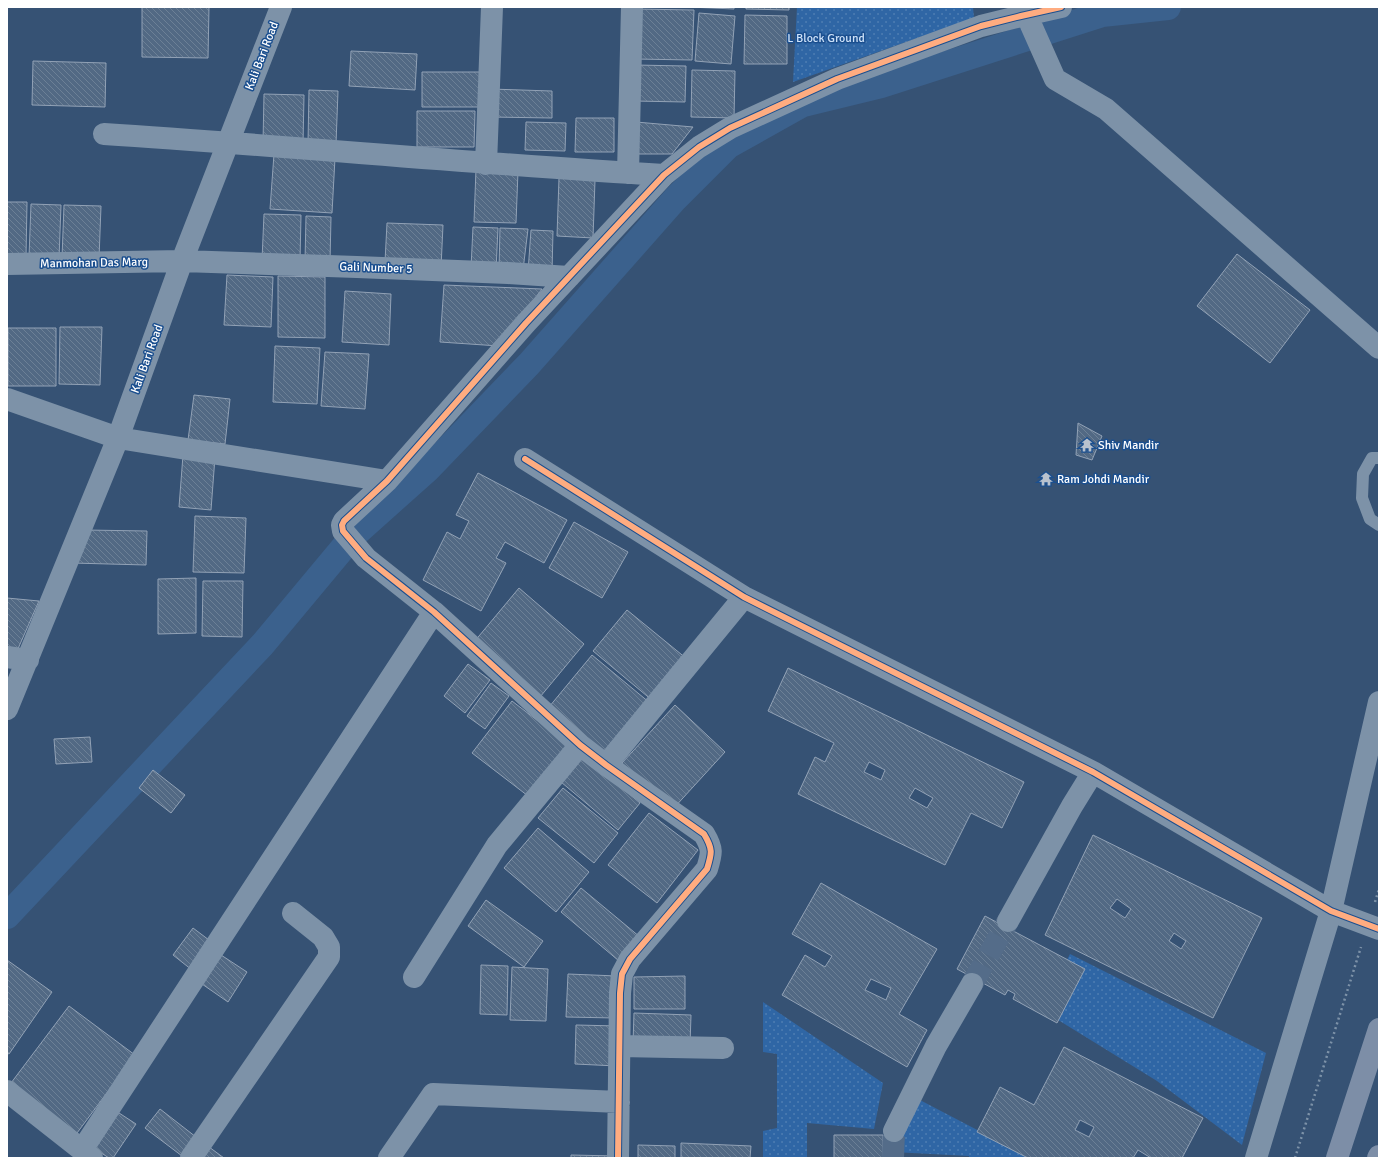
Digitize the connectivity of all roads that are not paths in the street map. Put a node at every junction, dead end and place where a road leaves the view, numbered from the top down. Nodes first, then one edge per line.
1 (281, 7) edge
2 (492, 7) edge
3 (632, 7) edge
4 (1057, 7) edge
5 (1061, 7) edge
6 (1029, 20) junction
7 (104, 134) dead end
8 (228, 142) junction
9 (486, 164) junction
10 (628, 173) junction
11 (664, 175) junction
12 (182, 261) junction
13 (7, 264) edge
14 (569, 277) junction
15 (1379, 348) edge
16 (7, 399) edge
17 (118, 438) junction
18 (1379, 458) edge
19 (525, 459) dead end
20 (387, 481) junction
21 (1379, 525) edge
22 (744, 597) junction
23 (434, 612) junction
24 (17, 659) edge
25 (1379, 702) edge
26 (7, 709) edge
27 (580, 745) junction
28 (606, 765) junction
29 (1092, 772) junction
30 (1331, 911) junction
31 (293, 913) dead end
32 (1008, 921) tunnel mouth
33 (1373, 927) edge
34 (414, 977) dead end
35 (972, 984) tunnel mouth
36 (1379, 1029) edge
37 (620, 1046) junction
38 (723, 1048) dead end
39 (7, 1091) edge
40 (619, 1102) junction
41 (894, 1132) tunnel mouth
42 (87, 1154) edge
43 (191, 1158) edge
44 (389, 1158) edge
45 (618, 1158) edge
46 (1256, 1158) edge
47 (1337, 1158) edge

1 - 8 street, Kali Bari Road
2 - 9 street
3 - 10 street
4 - 5 street
4 - 6 street
6 - 11 street
6 - 15 street
7 - 8 street
8 - 9 street
8 - 12 street, Kali Bari Road
9 - 10 street
10 - 11 street
11 - 14 street
12 - 13 street, Manmohan Das Marg
12 - 14 street, Gali Number 5
12 - 17 street, Kali Bari Road
14 - 20 street
16 - 17 street
17 - 20 street
17 - 24 street, Kali Bari Road
18 - 21 lane
19 - 22 street
20 - 23 street
22 - 28 street
22 - 29 street
23 - 27 street
23 - 42 street
24 - 26 street, Kali Bari Road
25 - 30 street
27 - 28 street
27 - 34 street
28 - 37 street
29 - 30 street
29 - 32 street
30 - 33 street
30 - 46 street
31 - 43 street
35 - 41 street
36 - 47 main road
37 - 38 street
37 - 40 street
39 - 42 street
40 - 44 street
40 - 45 street

